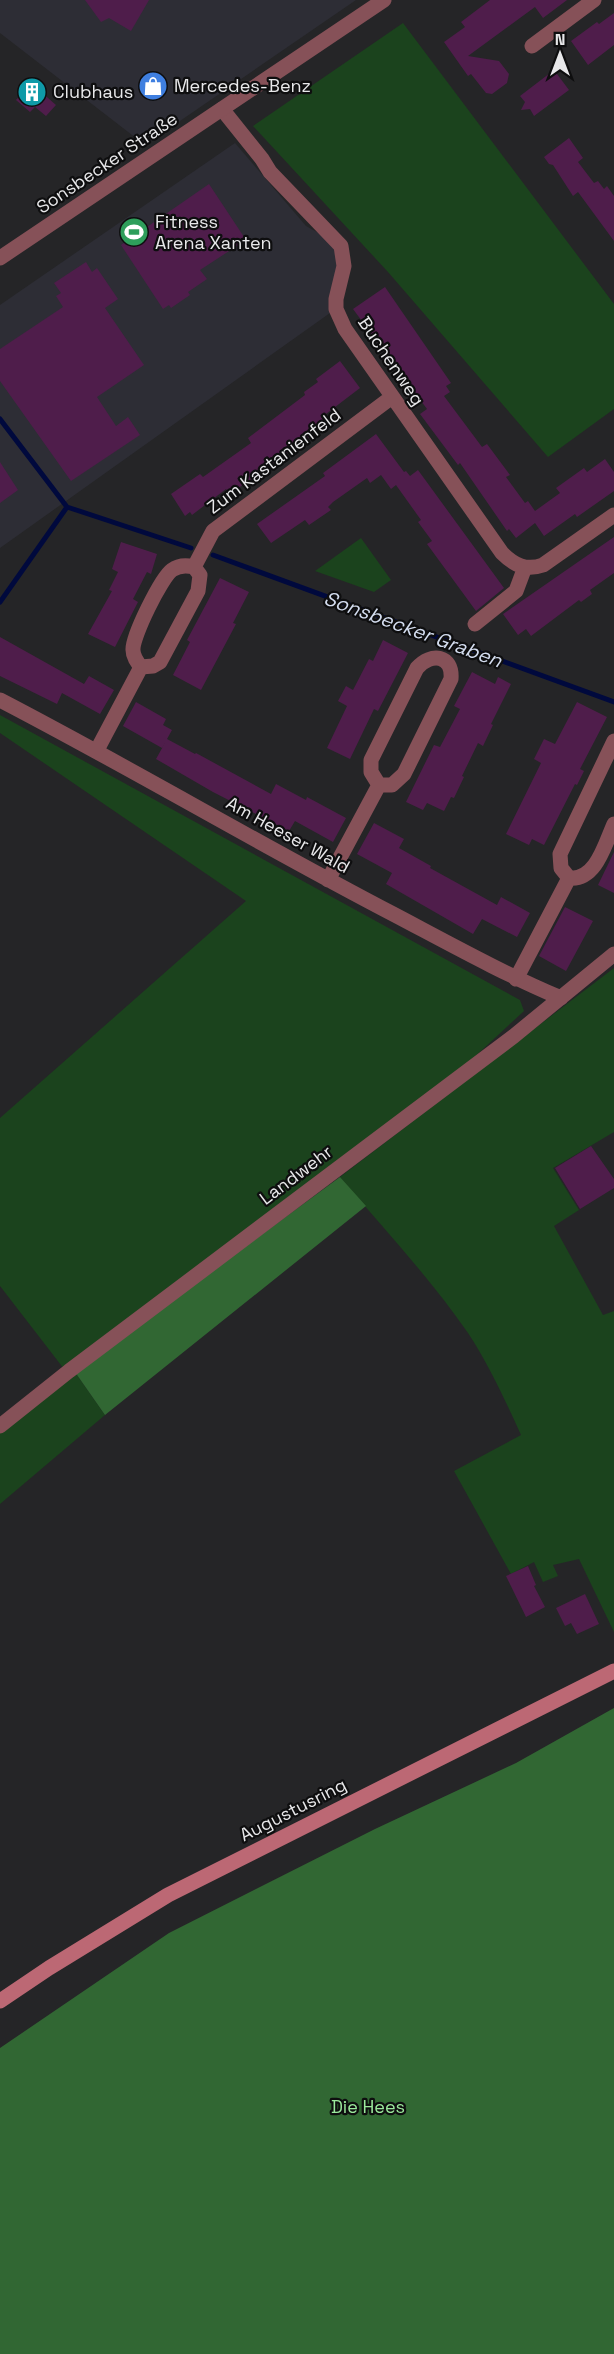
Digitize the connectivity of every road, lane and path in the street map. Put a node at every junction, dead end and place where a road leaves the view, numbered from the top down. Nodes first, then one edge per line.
1 (384, 0) edge
2 (594, 0) edge
3 (532, 46) dead end
4 (222, 109) junction
5 (0, 258) edge
6 (392, 397) junction
7 (614, 516) edge
8 (194, 567) junction
9 (525, 567) junction
10 (475, 624) dead end
11 (141, 667) junction
12 (0, 700) edge
13 (614, 741) edge
14 (96, 750) junction
15 (379, 785) junction
16 (614, 824) edge
17 (569, 878) junction
18 (328, 880) junction
19 (614, 954) edge
20 (516, 979) junction
21 (561, 998) junction
22 (0, 1426) edge
23 (614, 1671) edge
24 (0, 2001) edge

1 - 4 street, Sonsbecker Straße
2 - 3 street
4 - 5 street, Sonsbecker Straße
4 - 6 street, Buchenweg
6 - 8 street, Zum Kastanienfeld
6 - 9 street, Buchenweg
7 - 9 street
8 - 11 street
8 - 11 street
9 - 10 street
11 - 14 street
12 - 14 street, Am Heeser Wald
13 - 17 street
14 - 18 street, Am Heeser Wald
15 - 15 street
15 - 18 street
16 - 17 street
17 - 20 street
18 - 20 street, Am Heeser Wald
19 - 21 street, Landwehr
20 - 21 street, Am Heeser Wald
21 - 22 street, Landwehr
23 - 24 main road, Augustusring

